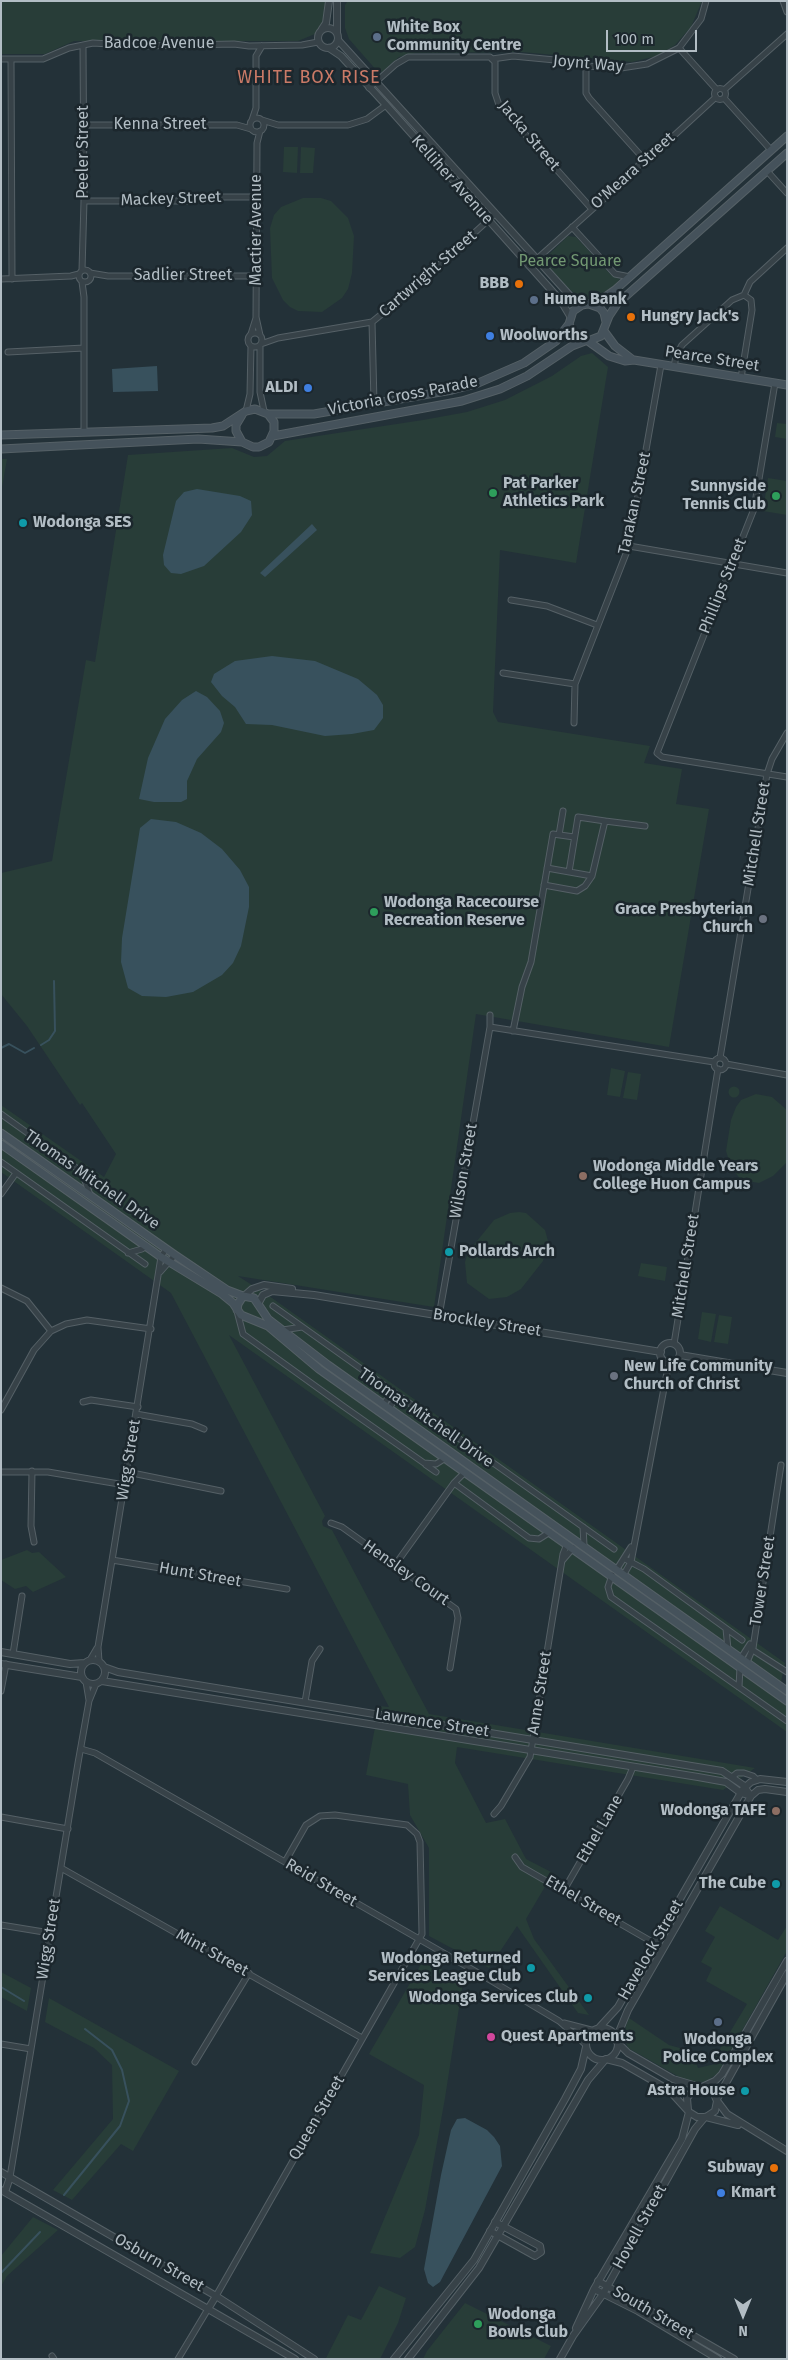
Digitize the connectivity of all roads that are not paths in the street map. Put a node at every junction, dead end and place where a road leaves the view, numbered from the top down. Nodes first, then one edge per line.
1 (329, 1) edge
2 (337, 1) edge
3 (706, 1) edge
4 (783, 1) edge
5 (787, 12) edge
6 (321, 30) junction
7 (336, 32) junction
8 (787, 34) edge
9 (338, 40) junction
10 (318, 42) junction
11 (83, 45) junction
12 (263, 45) junction
13 (329, 48) junction
14 (679, 48) junction
15 (1, 59) edge
16 (492, 59) junction
17 (11, 60) junction
18 (586, 66) junction
19 (376, 82) junction
20 (369, 88) junction
21 (717, 90) junction
22 (724, 90) junction
23 (716, 97) junction
24 (724, 98) junction
25 (386, 105) junction
26 (256, 108) junction
27 (252, 120) junction
28 (261, 120) junction
29 (84, 125) junction
30 (237, 125) junction
31 (278, 125) junction
32 (252, 130) junction
33 (261, 130) junction
34 (787, 136) edge
35 (257, 143) junction
36 (771, 150) junction
37 (787, 153) edge
38 (644, 158) junction
39 (779, 160) junction
40 (767, 171) junction
41 (787, 193) edge
42 (257, 197) junction
43 (84, 201) junction
44 (591, 208) junction
45 (495, 214) junction
46 (488, 221) junction
47 (572, 227) junction
48 (787, 248) edge
49 (536, 259) junction
50 (529, 266) junction
51 (85, 276) junction
52 (257, 276) junction
53 (630, 277) junction
54 (12, 279) junction
55 (1, 280) edge
56 (744, 295) junction
57 (585, 304) junction
58 (570, 316) junction
59 (256, 317) junction
60 (372, 322) junction
61 (569, 324) junction
62 (605, 328) junction
63 (251, 334) junction
64 (260, 335) junction
65 (278, 338) junction
66 (587, 341) junction
67 (260, 345) junction
68 (251, 346) junction
69 (84, 348) junction
70 (8, 352) dead end
71 (634, 360) junction
72 (661, 365) junction
73 (674, 367) junction
74 (741, 378) junction
75 (775, 383) junction
76 (787, 385) edge
77 (374, 403) junction
78 (266, 412) junction
79 (244, 413) junction
80 (84, 432) junction
81 (55, 433) junction
82 (1, 435) edge
83 (273, 436) junction
84 (242, 442) junction
85 (56, 446) junction
86 (1, 449) edge
87 (629, 546) junction
88 (732, 563) junction
89 (787, 573) edge
90 (511, 600) dead end
91 (597, 625) junction
92 (503, 674) dead end
93 (575, 684) junction
94 (574, 723) dead end
95 (787, 733) edge
96 (767, 774) junction
97 (787, 777) edge
98 (563, 811) dead end
99 (605, 821) junction
100 (645, 826) dead end
101 (559, 835) junction
102 (574, 837) junction
103 (547, 868) junction
104 (569, 872) junction
105 (592, 876) junction
106 (544, 885) junction
107 (490, 1015) dead end
108 (490, 1027) junction
109 (513, 1031) junction
110 (720, 1058) junction
111 (714, 1062) junction
112 (726, 1064) junction
113 (718, 1069) junction
114 (787, 1075) edge
115 (1, 1114) edge
116 (1, 1133) edge
117 (1, 1144) edge
118 (1, 1162) edge
119 (16, 1173) junction
120 (1, 1194) edge
121 (91, 1196) junction
122 (148, 1236) junction
123 (146, 1246) junction
124 (166, 1249) junction
125 (128, 1252) junction
126 (175, 1255) junction
127 (161, 1257) junction
128 (170, 1263) junction
129 (145, 1264) dead end
130 (160, 1272) junction
131 (1, 1288) edge
132 (314, 1295) junction
133 (243, 1296) junction
134 (258, 1304) junction
135 (273, 1306) dead end
136 (237, 1310) junction
137 (439, 1316) junction
138 (246, 1317) junction
139 (302, 1327) junction
140 (150, 1329) junction
141 (282, 1330) junction
142 (51, 1331) junction
143 (674, 1344) junction
144 (661, 1352) junction
145 (680, 1355) junction
146 (669, 1362) junction
147 (787, 1373) edge
148 (392, 1392) junction
149 (398, 1395) junction
150 (84, 1402) dead end
151 (386, 1406) junction
152 (138, 1407) junction
153 (1, 1410) edge
154 (136, 1414) junction
155 (382, 1414) junction
156 (204, 1430) dead end
157 (444, 1448) junction
158 (444, 1459) junction
159 (424, 1463) junction
160 (466, 1464) junction
161 (782, 1465) dead end
162 (32, 1471) junction
163 (462, 1471) junction
164 (1, 1472) edge
165 (127, 1472) junction
166 (436, 1472) dead end
167 (454, 1483) junction
168 (125, 1485) junction
169 (221, 1491) dead end
170 (331, 1523) dead end
171 (556, 1525) junction
172 (582, 1526) junction
173 (550, 1532) junction
174 (575, 1539) junction
175 (34, 1542) dead end
176 (633, 1542) junction
177 (584, 1545) junction
178 (570, 1546) junction
179 (614, 1549) dead end
180 (625, 1559) junction
181 (112, 1560) junction
182 (631, 1562) junction
183 (395, 1565) junction
184 (617, 1569) junction
185 (624, 1574) junction
186 (612, 1575) junction
187 (287, 1589) dead end
188 (22, 1596) dead end
189 (726, 1629) junction
190 (742, 1640) dead end
191 (717, 1646) junction
192 (98, 1647) junction
193 (751, 1648) junction
194 (320, 1649) dead end
195 (728, 1649) junction
196 (1, 1652) edge
197 (13, 1654) junction
198 (98, 1661) junction
199 (88, 1662) junction
200 (3, 1664) edge
201 (743, 1664) junction
202 (104, 1667) junction
203 (450, 1668) dead end
204 (787, 1672) edge
205 (84, 1680) junction
206 (99, 1682) junction
207 (203, 1686) junction
208 (739, 1687) junction
209 (1, 1691) edge
210 (787, 1691) edge
211 (202, 1696) junction
212 (89, 1701) junction
213 (787, 1701) edge
214 (304, 1702) junction
215 (303, 1713) junction
216 (787, 1721) edge
217 (436, 1723) junction
218 (434, 1734) junction
219 (533, 1740) junction
220 (81, 1749) junction
221 (532, 1749) junction
222 (635, 1756) junction
223 (633, 1767) junction
224 (732, 1777) junction
225 (757, 1780) junction
226 (787, 1782) edge
227 (743, 1790) junction
228 (787, 1792) edge
229 (751, 1796) junction
230 (494, 1814) dead end
231 (1, 1817) edge
232 (68, 1829) junction
233 (515, 1857) dead end
234 (285, 1862) junction
235 (61, 1868) junction
236 (564, 1890) junction
237 (1, 1925) edge
238 (661, 1931) junction
239 (50, 1934) junction
240 (671, 1936) junction
241 (419, 1940) junction
242 (654, 1943) junction
243 (787, 1961) edge
244 (249, 1973) junction
245 (787, 1974) edge
246 (769, 1999) junction
247 (559, 2021) junction
248 (750, 2022) junction
249 (758, 2026) junction
250 (596, 2030) junction
251 (362, 2038) junction
252 (617, 2040) junction
253 (1, 2044) edge
254 (586, 2046) junction
255 (31, 2049) junction
256 (605, 2060) junction
257 (196, 2062) dead end
258 (701, 2087) junction
259 (565, 2099) junction
260 (717, 2100) junction
261 (575, 2104) junction
262 (689, 2111) junction
263 (706, 2117) junction
264 (755, 2132) junction
265 (787, 2151) edge
266 (1, 2172) edge
267 (10, 2177) junction
268 (3, 2191) edge
269 (656, 2191) junction
270 (496, 2222) junction
271 (505, 2226) junction
272 (490, 2231) junction
273 (499, 2236) junction
274 (598, 2281) junction
275 (607, 2286) junction
276 (594, 2289) junction
277 (603, 2294) junction
278 (216, 2296) junction
279 (208, 2309) junction
280 (573, 2336) junction
281 (704, 2342) junction
282 (695, 2346) junction
283 (707, 2352) junction
284 (178, 2359) edge
285 (295, 2359) edge
286 (314, 2359) edge
287 (394, 2359) edge
288 (408, 2359) edge
289 (560, 2359) edge
290 (718, 2359) edge
291 (734, 2359) edge

1 - 6 street
2 - 7 street
3 - 14 street
4 - 5 street
6 - 7 street
6 - 10 street
7 - 9 street
8 - 22 street
9 - 13 street
9 - 19 street, Kelliher Avenue
10 - 12 street, Badcoe Avenue
10 - 13 street
11 - 12 street, Badcoe Avenue
11 - 17 street, Badcoe Avenue
11 - 29 street, Peeler Street
12 - 26 street
13 - 20 street, Kelliher Avenue
14 - 18 street, Joynt Way
14 - 21 street
15 - 17 street, Badcoe Avenue
16 - 18 street, Joynt Way
16 - 19 street
16 - 44 street, Jacka Street
17 - 54 street
18 - 38 street
19 - 20 street
19 - 45 street, Kelliher Avenue
20 - 25 street, Kelliher Avenue
21 - 22 street
21 - 23 street
22 - 24 street
23 - 24 street
23 - 38 street, O'Meara Street
24 - 36 street
25 - 31 street
25 - 46 street, Kelliher Avenue
26 - 27 street
26 - 28 street
27 - 28 street, Kenna Street
27 - 30 street, Kenna Street
27 - 32 street, Mactier Avenue
28 - 31 street
28 - 33 street, Mactier Avenue
29 - 30 street, Kenna Street
29 - 43 street, Peeler Street
30 - 32 street, Kenna Street
31 - 33 street
32 - 33 street, Kenna Street
32 - 35 street, Mactier Avenue
33 - 35 street, Mactier Avenue
34 - 36 main road
35 - 42 street, Mactier Avenue
36 - 39 main road
36 - 53 main road
37 - 39 main road
38 - 44 street, O'Meara Street
39 - 40 main road
40 - 41 street
40 - 62 main road
42 - 43 street, Mackey Street
42 - 52 street, Mactier Avenue
43 - 51 street, Peeler Street
44 - 47 street, O'Meara Street
45 - 46 street, Cartwright Street
45 - 49 street, Kelliher Avenue
46 - 50 street, Kelliher Avenue
46 - 60 street, Cartwright Street
47 - 49 street, O'Meara Street
47 - 53 street
48 - 56 street
49 - 50 street, O'Meara Street
49 - 57 street, Kelliher Avenue
50 - 58 street, Kelliher Avenue
51 - 52 street, Sadlier Street
51 - 54 street, Sadlier Street
51 - 69 street, Peeler Street
52 - 59 street, Mactier Avenue
53 - 57 main road
54 - 55 street, Sadlier Street
56 - 73 street
56 - 74 street
57 - 58 main road
57 - 62 main road
58 - 61 main road
59 - 63 street, Mactier Avenue
59 - 64 street, Mactier Avenue
60 - 65 street, Cartwright Street
60 - 77 street
61 - 66 main road
61 - 77 main road, Victoria Cross Parade
62 - 66 main road
62 - 71 main road, Pearce Street
63 - 64 street, Cartwright Street
63 - 68 street, Mactier Avenue
64 - 65 street, Cartwright Street
64 - 67 street, Mactier Avenue
65 - 67 street, Cartwright Street
66 - 71 main road, Pearce Street
66 - 83 main road, Victoria Cross Parade
67 - 68 street, Cartwright Street
67 - 78 street
68 - 79 street
69 - 70 street
69 - 80 street, Peeler Street
71 - 72 main road, Pearce Street
72 - 73 main road, Pearce Street
72 - 87 street, Tarakan Street
73 - 74 main road, Pearce Street
74 - 75 main road, Pearce Street
75 - 76 main road, Pearce Street
75 - 88 street, Phillips Street
77 - 78 main road, Victoria Cross Parade
78 - 79 main road
78 - 83 main road
79 - 80 main road
79 - 84 main road
80 - 81 main road
81 - 82 main road
81 - 85 main road
83 - 84 main road
84 - 85 main road
85 - 86 main road
87 - 88 street
87 - 91 street, Tarakan Street
88 - 89 street
88 - 96 street, Phillips Street
90 - 91 street
91 - 93 street, Tarakan Street
92 - 93 street
93 - 94 street, Tarakan Street
95 - 96 street, Mitchell Street
96 - 97 street
96 - 110 street, Mitchell Street
98 - 101 street
99 - 100 street
99 - 102 street
99 - 105 street
101 - 102 street
101 - 103 street
102 - 104 street
103 - 104 street
103 - 106 street
104 - 105 street
105 - 106 street
106 - 109 street
107 - 108 street, Wilson Street
108 - 109 street
108 - 137 street, Wilson Street
109 - 111 street
110 - 111 street
110 - 112 street
111 - 113 street
112 - 113 street
112 - 114 street
113 - 143 street, Mitchell Street
115 - 121 street
116 - 121 main road, Thomas Mitchell Drive
117 - 123 main road
118 - 119 street
119 - 120 street
119 - 125 street
121 - 122 main road, Thomas Mitchell Drive
122 - 123 main road
122 - 124 main road, Thomas Mitchell Drive
123 - 125 street, Thomas Mitchell Drive
123 - 127 main road
124 - 126 main road, Thomas Mitchell Drive
124 - 127 street, Wigg Street
125 - 129 street
126 - 128 street
126 - 133 main road, Thomas Mitchell Drive
127 - 128 main road
127 - 130 street, Wigg Street
128 - 130 street
128 - 136 main road
130 - 140 street, Wigg Street
131 - 142 street
132 - 133 street, Brockley Street
132 - 134 street, Brockley Street
132 - 137 street, Brockley Street
133 - 134 main road
133 - 136 main road
134 - 138 main road
134 - 141 main road, Thomas Mitchell Drive
135 - 139 street, Thomas Mitchell Drive
136 - 138 main road
136 - 159 street
137 - 144 street, Brockley Street
138 - 155 main road, Thomas Mitchell Drive
139 - 141 street
139 - 148 street, Thomas Mitchell Drive
140 - 142 street
140 - 152 street, Wigg Street
141 - 151 main road, Thomas Mitchell Drive
142 - 153 street
143 - 144 street
143 - 145 street
144 - 146 street
145 - 146 street
145 - 147 street
146 - 176 street
148 - 149 street, Thomas Mitchell Drive
148 - 151 street
149 - 151 street
149 - 172 street, Thomas Mitchell Drive
150 - 152 street
151 - 155 main road
151 - 157 main road, Thomas Mitchell Drive
152 - 154 street, Wigg Street
154 - 156 street
154 - 165 street, Wigg Street
155 - 158 main road, Thomas Mitchell Drive
157 - 158 main road
157 - 160 main road, Thomas Mitchell Drive
158 - 159 street, Thomas Mitchell Drive
158 - 163 main road, Thomas Mitchell Drive
159 - 166 street
160 - 163 main road
160 - 171 main road, Thomas Mitchell Drive
161 - 193 street, Tower Street
162 - 164 street
162 - 168 street
162 - 175 street
163 - 167 street
163 - 173 main road, Thomas Mitchell Drive
165 - 168 street, Wigg Street
165 - 169 street
167 - 173 street
167 - 183 street
168 - 181 street, Wigg Street
170 - 183 street, Hensley Court
171 - 173 main road
171 - 174 main road, Thomas Mitchell Drive
172 - 177 street
172 - 179 street, Thomas Mitchell Drive
173 - 178 main road, Thomas Mitchell Drive
174 - 177 main road, Thomas Mitchell Drive
174 - 178 main road
176 - 180 street
176 - 182 street
177 - 184 main road, Thomas Mitchell Drive
178 - 186 main road, Thomas Mitchell Drive
178 - 219 street, Anne Street
180 - 182 street
180 - 184 street
181 - 187 street, Hunt Street
181 - 192 street, Wigg Street
182 - 185 street
182 - 189 street
183 - 203 street, Hensley Court
184 - 185 main road, Thomas Mitchell Drive
184 - 186 main road
185 - 186 main road
185 - 191 main road, Thomas Mitchell Drive
186 - 191 main road, Thomas Mitchell Drive
186 - 208 street
188 - 197 street
189 - 190 street
189 - 195 street
191 - 195 main road, Thomas Mitchell Drive
191 - 201 main road, Thomas Mitchell Drive
192 - 198 street, Wigg Street
192 - 199 street, Wigg Street
193 - 201 street, Tower Street
193 - 204 street
194 - 214 street
195 - 201 main road, Thomas Mitchell Drive
196 - 197 street
197 - 199 street
198 - 199 street
198 - 202 street
199 - 205 street
200 - 205 street
200 - 209 street
201 - 208 street
201 - 210 main road, Thomas Mitchell Drive
201 - 213 main road, Thomas Mitchell Drive
202 - 206 street
202 - 207 street, Lawrence Street
205 - 206 street
205 - 212 street, Wigg Street
206 - 211 street, Lawrence Street
206 - 212 street, Wigg Street
207 - 211 street
207 - 214 street, Lawrence Street
208 - 216 street
211 - 215 street, Lawrence Street
212 - 220 street, Wigg Street
214 - 215 street
214 - 217 street, Lawrence Street
215 - 218 street, Lawrence Street
217 - 218 street
217 - 219 street, Lawrence Street
218 - 221 street, Lawrence Street
219 - 221 street, Anne Street
219 - 222 street, Lawrence Street
220 - 232 street, Wigg Street
220 - 234 street, Reid Street
221 - 223 street, Lawrence Street
221 - 230 street, Anne Street
222 - 223 street
222 - 224 street, Lawrence Street
223 - 227 street, Lawrence Street
223 - 236 street, Ethel Lane
224 - 225 street
224 - 227 street, Lawrence Street
225 - 226 street
225 - 227 street, Havelock Street
227 - 229 street, Lawrence Street
227 - 238 street, Havelock Street
228 - 229 street
229 - 240 street, Havelock Street
231 - 232 street
232 - 235 street, Wigg Street
233 - 236 street, Ethel Street
234 - 241 street, Reid Street
234 - 241 street
235 - 239 street, Wigg Street
235 - 244 street, Mint Street
236 - 242 street, Ethel Street
237 - 239 street
238 - 240 street
238 - 242 street, Havelock Street
239 - 255 street, Wigg Street
240 - 252 street, Havelock Street
241 - 247 street, Reid Street
241 - 251 street, Queen Street
242 - 250 street, Havelock Street
243 - 246 street
244 - 251 street, Mint Street
244 - 257 street
245 - 246 street
246 - 248 street
246 - 249 street
247 - 250 street, Reid Street
247 - 254 street, Reid Street
248 - 249 street
248 - 258 street
249 - 260 street
250 - 252 street
250 - 254 street
251 - 278 street, Queen Street
252 - 256 street
252 - 258 street
253 - 255 street
254 - 256 street
254 - 259 street
255 - 267 street, Wigg Street
256 - 261 street
256 - 262 street
258 - 260 street
258 - 262 street
259 - 261 street
259 - 270 street
260 - 263 street
260 - 264 street
261 - 271 street
262 - 263 street
262 - 269 street, Hovell Street
263 - 264 street
263 - 269 street, Hovell Street
264 - 265 street
266 - 267 street, Osburn Street
267 - 268 street
267 - 278 street, Osburn Street
268 - 279 street, Osburn Street
269 - 274 street, Hovell Street
269 - 275 street, Hovell Street
270 - 271 street
270 - 272 street
271 - 273 street
271 - 273 street
272 - 273 street
272 - 287 street
273 - 288 street
274 - 275 street, South Street
274 - 276 street, Hovell Street
275 - 277 street, Hovell Street
275 - 281 street, South Street
276 - 277 street, South Street
276 - 280 street, Hovell Street
277 - 280 street, Hovell Street
277 - 282 street, South Street
278 - 279 street
278 - 286 street, Osburn Street
279 - 284 street
279 - 285 street, Osburn Street
280 - 289 street, Hovell Street
281 - 282 street
281 - 283 street
281 - 291 street, South Street
282 - 283 street, South Street
283 - 290 street, South Street

